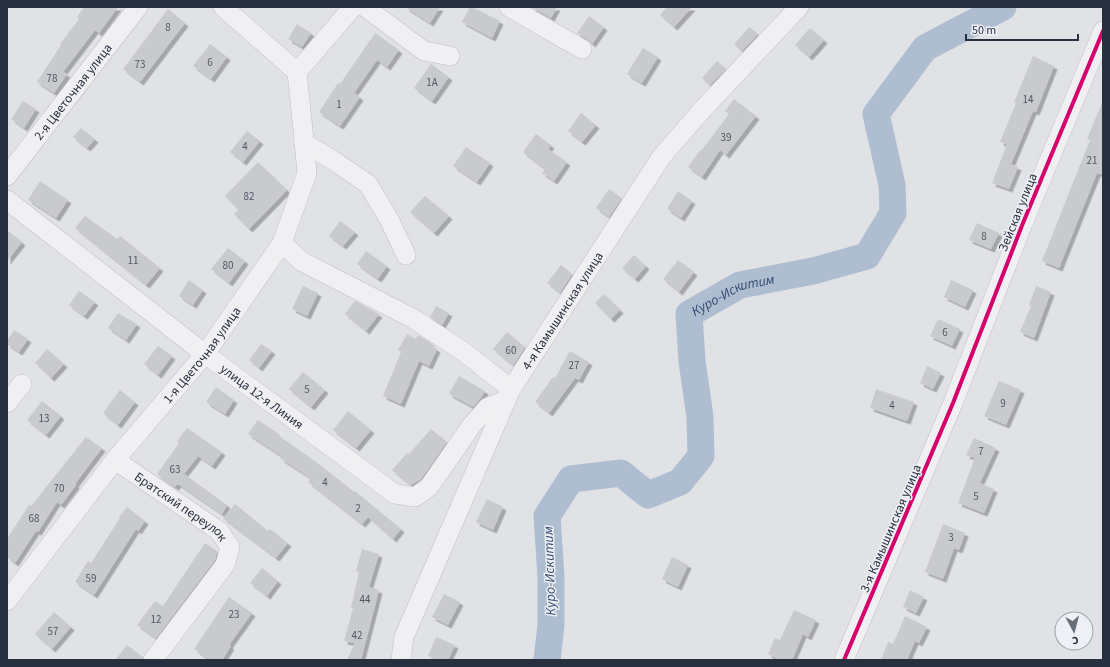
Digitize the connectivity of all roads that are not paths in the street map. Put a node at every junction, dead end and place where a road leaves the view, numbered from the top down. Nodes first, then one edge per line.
1 (138, 7) edge
2 (223, 7) edge
3 (353, 7) edge
4 (365, 7) edge
5 (509, 7) edge
6 (799, 7) edge
7 (1103, 31) edge
8 (582, 49) dead end
9 (450, 56) dead end
10 (297, 72) junction
11 (304, 143) junction
12 (7, 176) edge
13 (7, 200) edge
14 (282, 243) junction
15 (406, 255) dead end
16 (205, 354) junction
17 (22, 384) dead end
18 (508, 394) junction
19 (7, 403) edge
20 (953, 403) joint
21 (115, 460) junction
22 (9, 593) edge
23 (153, 660) edge
24 (401, 660) edge
25 (844, 660) edge

1 - 12 street, 2-я Цветочная улица
2 - 10 street
3 - 10 street
4 - 9 street
5 - 8 street
6 - 18 street, 4-я Камышинская улица
7 - 20 street, Зейская улица
10 - 11 street, 1-я Цветочная улица
11 - 14 street, 1-я Цветочная улица
11 - 15 street
13 - 16 street, улица 12-я Линия
14 - 16 street, 1-я Цветочная улица
14 - 18 street
16 - 18 street, улица 12-я Линия
16 - 21 street, 1-я Цветочная улица
17 - 19 street
18 - 24 street, 4-я Камышинская улица
20 - 25 street, 3-я Камышинская улица
21 - 22 street, 1-я Цветочная улица
21 - 23 street, Братский переулок

